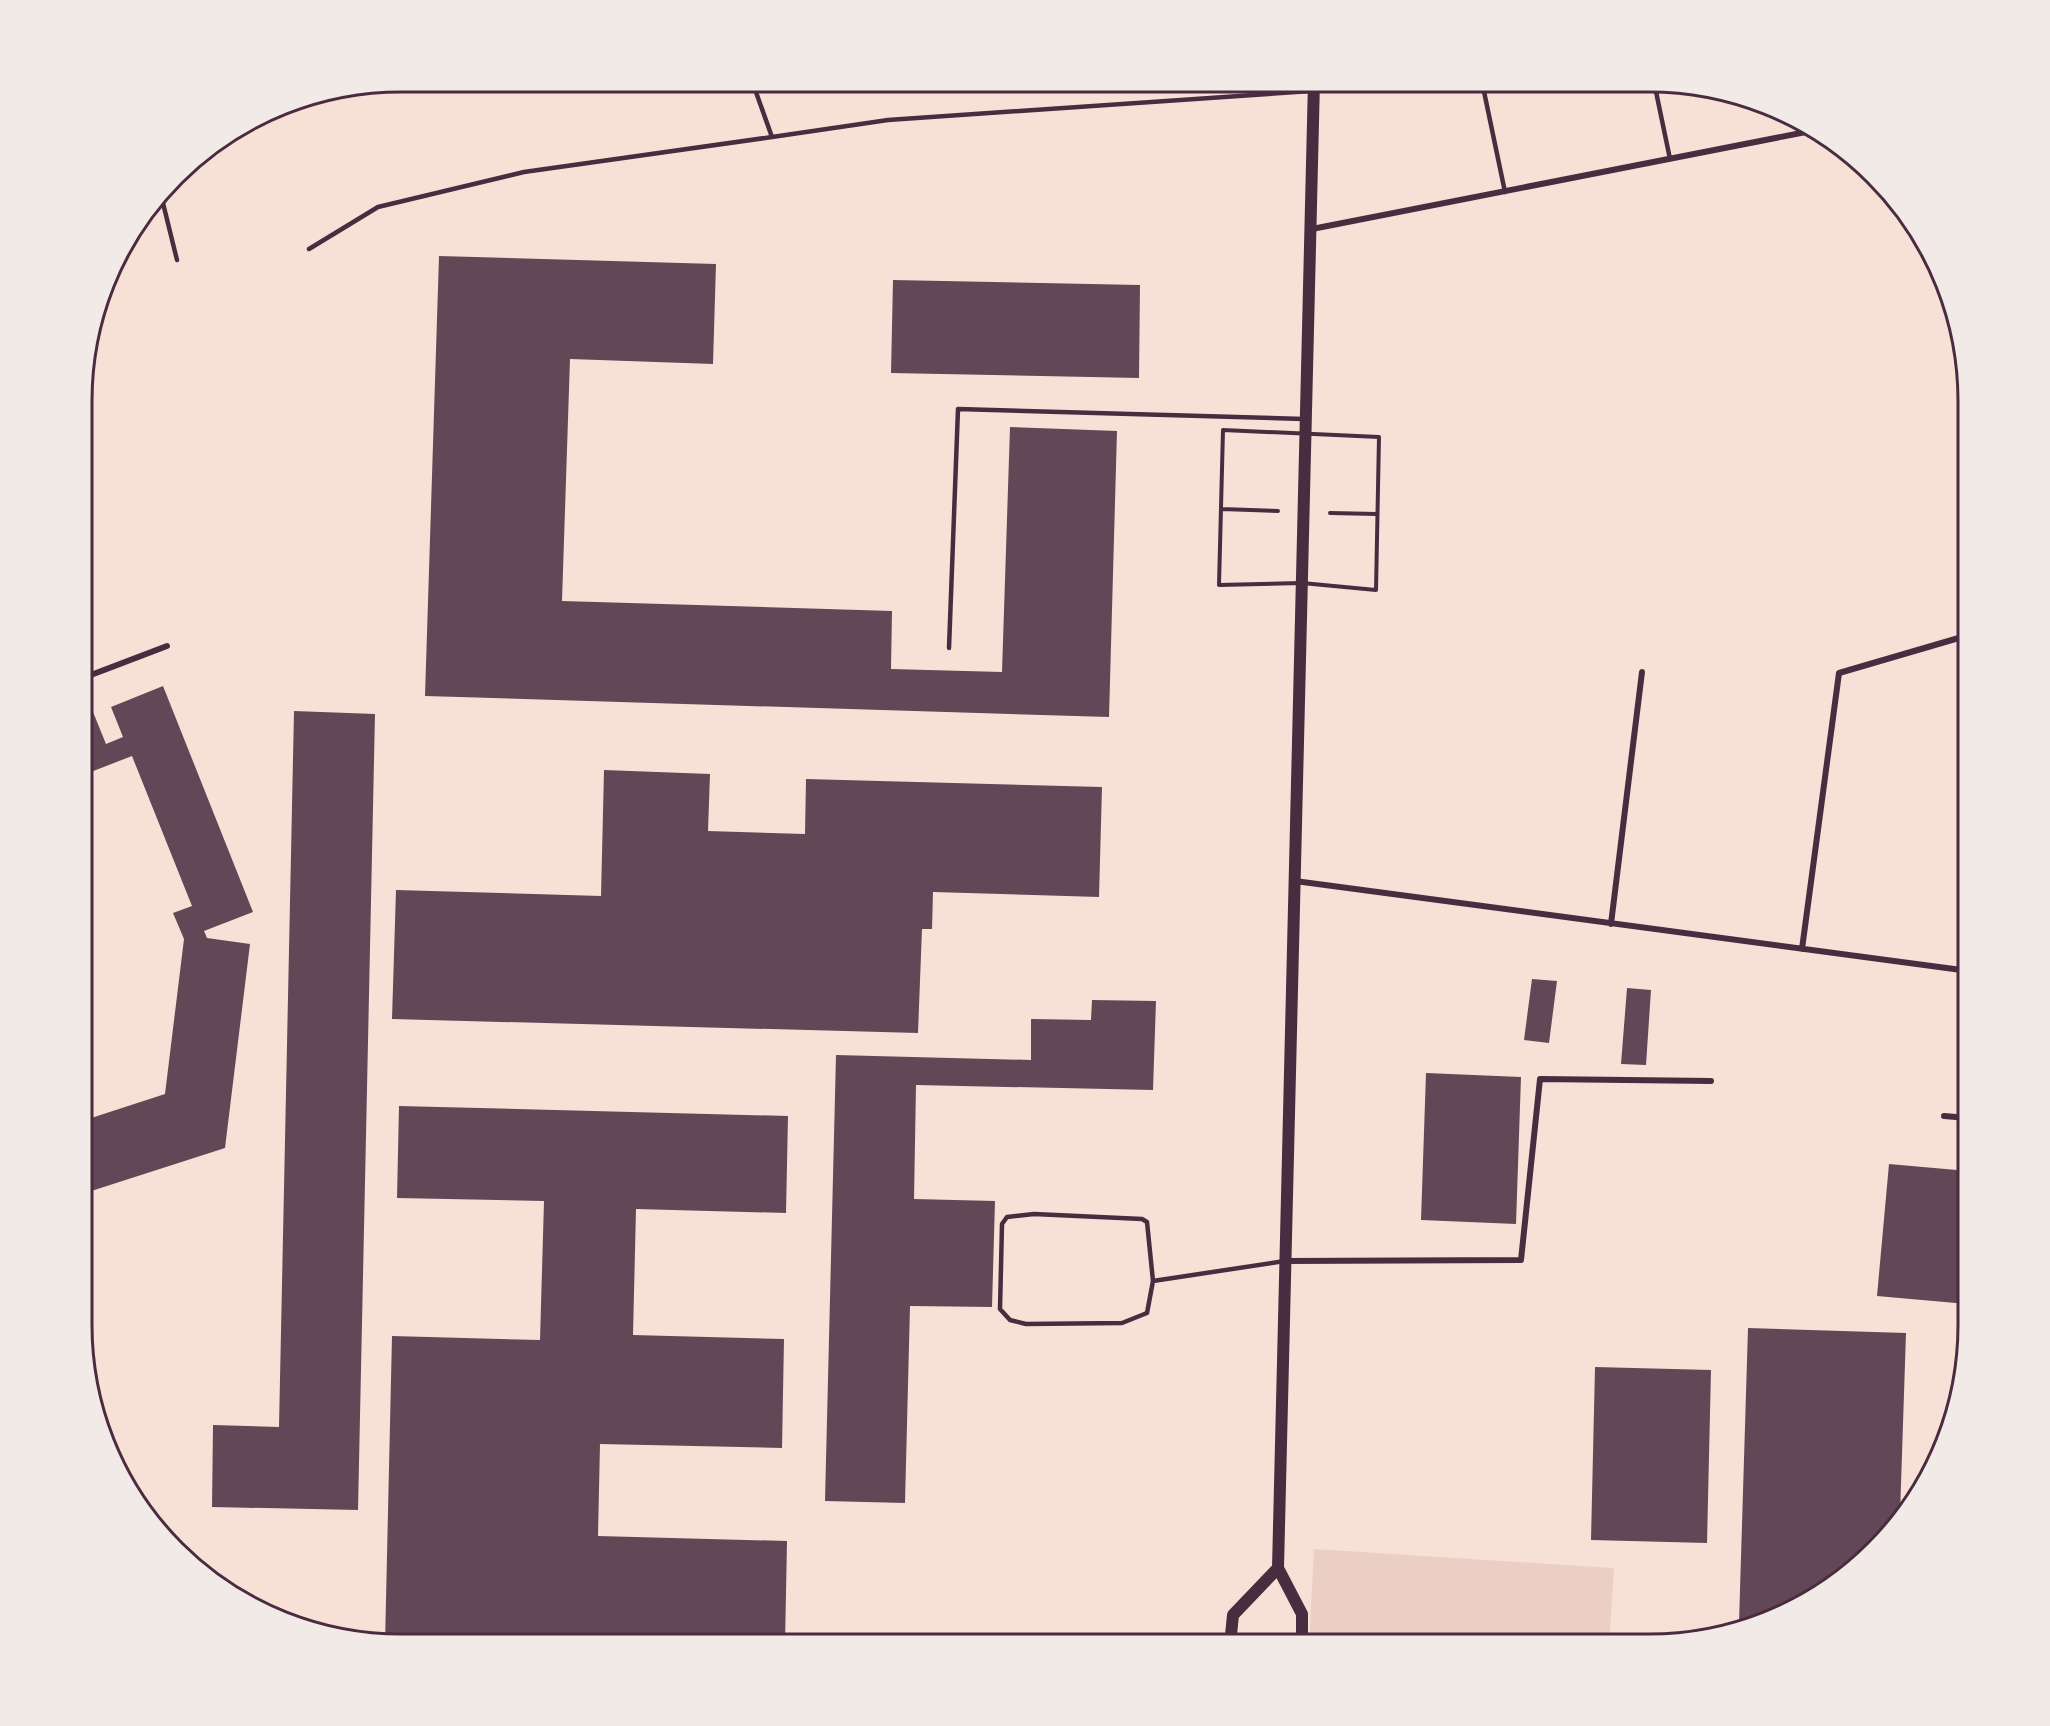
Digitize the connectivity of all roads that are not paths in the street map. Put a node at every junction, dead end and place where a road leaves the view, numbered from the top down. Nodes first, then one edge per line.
1 (757, 92) edge
2 (1239, 92) edge
3 (1314, 92) edge
4 (1484, 92) edge
5 (1656, 92) edge
6 (1803, 133) edge
7 (772, 137) junction
8 (1670, 159) junction
9 (1505, 192) junction
10 (163, 203) edge
11 (1312, 229) junction
12 (309, 249) dead end
13 (177, 260) dead end
14 (1307, 419) junction
15 (1958, 638) edge
16 (167, 646) dead end
17 (950, 648) dead end
18 (1641, 672) dead end
19 (92, 675) edge
20 (1295, 881) junction
21 (1611, 924) junction
22 (1802, 949) junction
23 (1958, 970) edge
24 (1711, 1081) dead end
25 (1944, 1116) dead end
26 (1958, 1117) edge
27 (1285, 1262) junction
28 (1153, 1281) junction
29 (1278, 1568) junction
30 (1231, 1634) edge
31 (1302, 1634) edge

1 - 7 lane
2 - 7 lane
3 - 11 main road
4 - 9 lane
5 - 8 lane
6 - 8 street
7 - 12 lane
8 - 9 street
9 - 11 street
10 - 13 lane
11 - 14 main road
14 - 17 lane
14 - 20 main road
15 - 22 street
16 - 19 street
18 - 21 street
20 - 21 street
20 - 27 main road
21 - 22 street
22 - 23 street
24 - 27 street
25 - 26 street
27 - 28 lane
27 - 29 main road
28 - 28 lane
29 - 30 main road
29 - 31 main road

